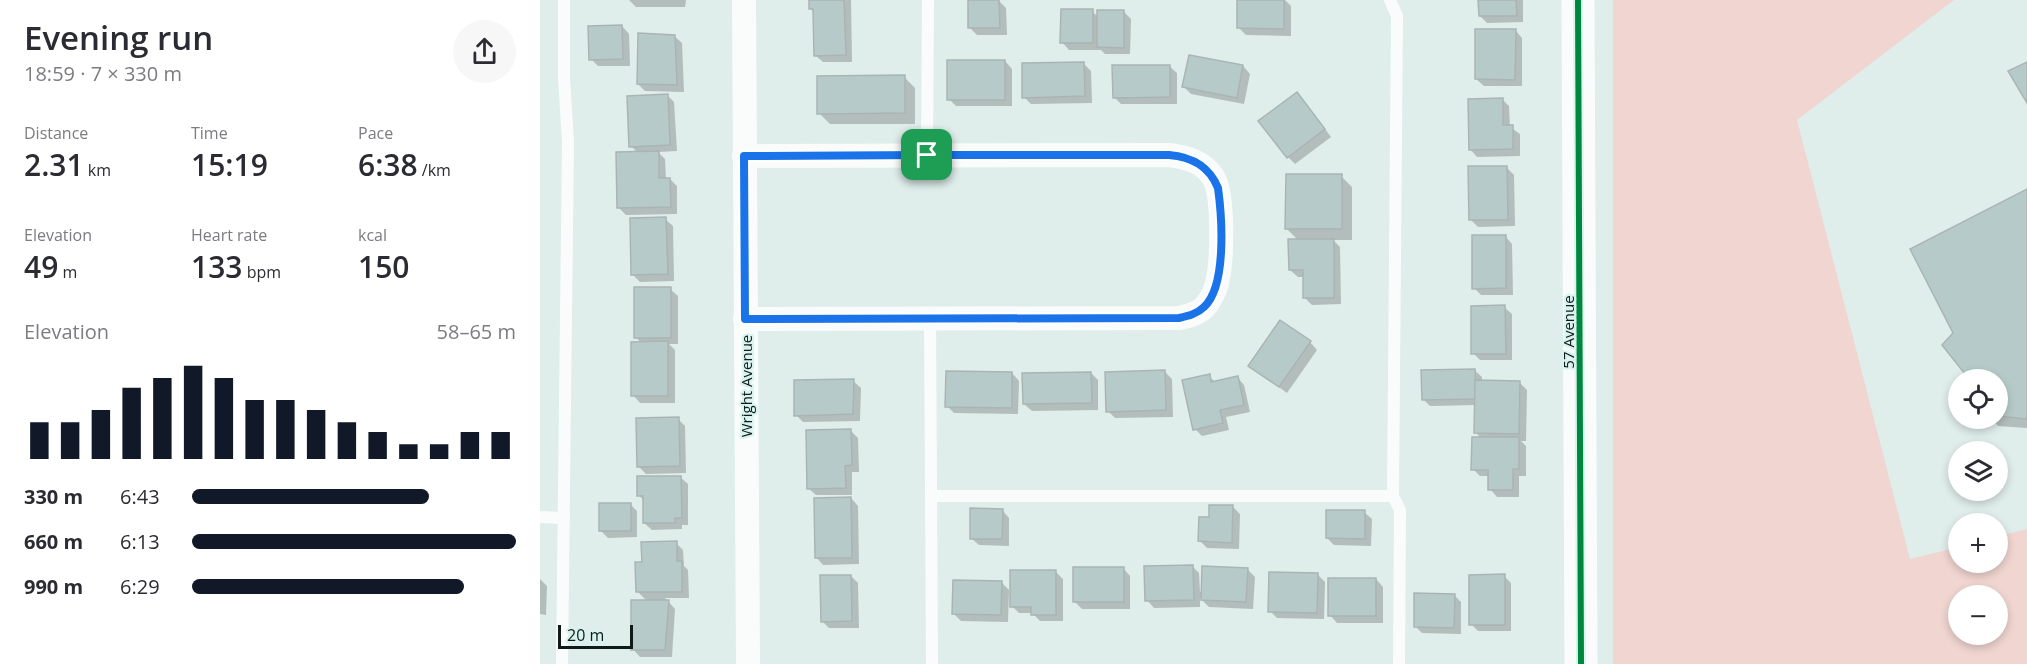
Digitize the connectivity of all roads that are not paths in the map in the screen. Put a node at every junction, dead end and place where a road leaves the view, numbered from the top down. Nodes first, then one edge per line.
1 (564, 0) edge
2 (744, 0) edge
3 (928, 0) edge
4 (1390, 0) edge
5 (1578, 0) edge
6 (927, 155) junction
7 (744, 156) junction
8 (930, 318) junction
9 (745, 319) junction
10 (933, 496) junction
11 (1393, 496) junction
12 (540, 518) edge
13 (564, 518) junction
14 (562, 664) edge
15 (748, 664) edge
16 (932, 664) edge
17 (1399, 664) edge
18 (1581, 664) edge

1 - 13 lane
2 - 7 street, Wright Avenue
3 - 6 lane
4 - 11 lane
5 - 18 street, 57 Avenue
6 - 7 street
6 - 8 street
7 - 9 street, Wright Avenue
8 - 9 street
8 - 10 lane
9 - 15 street, Wright Avenue
10 - 11 lane
10 - 16 lane
11 - 17 lane
12 - 13 lane
13 - 14 lane

